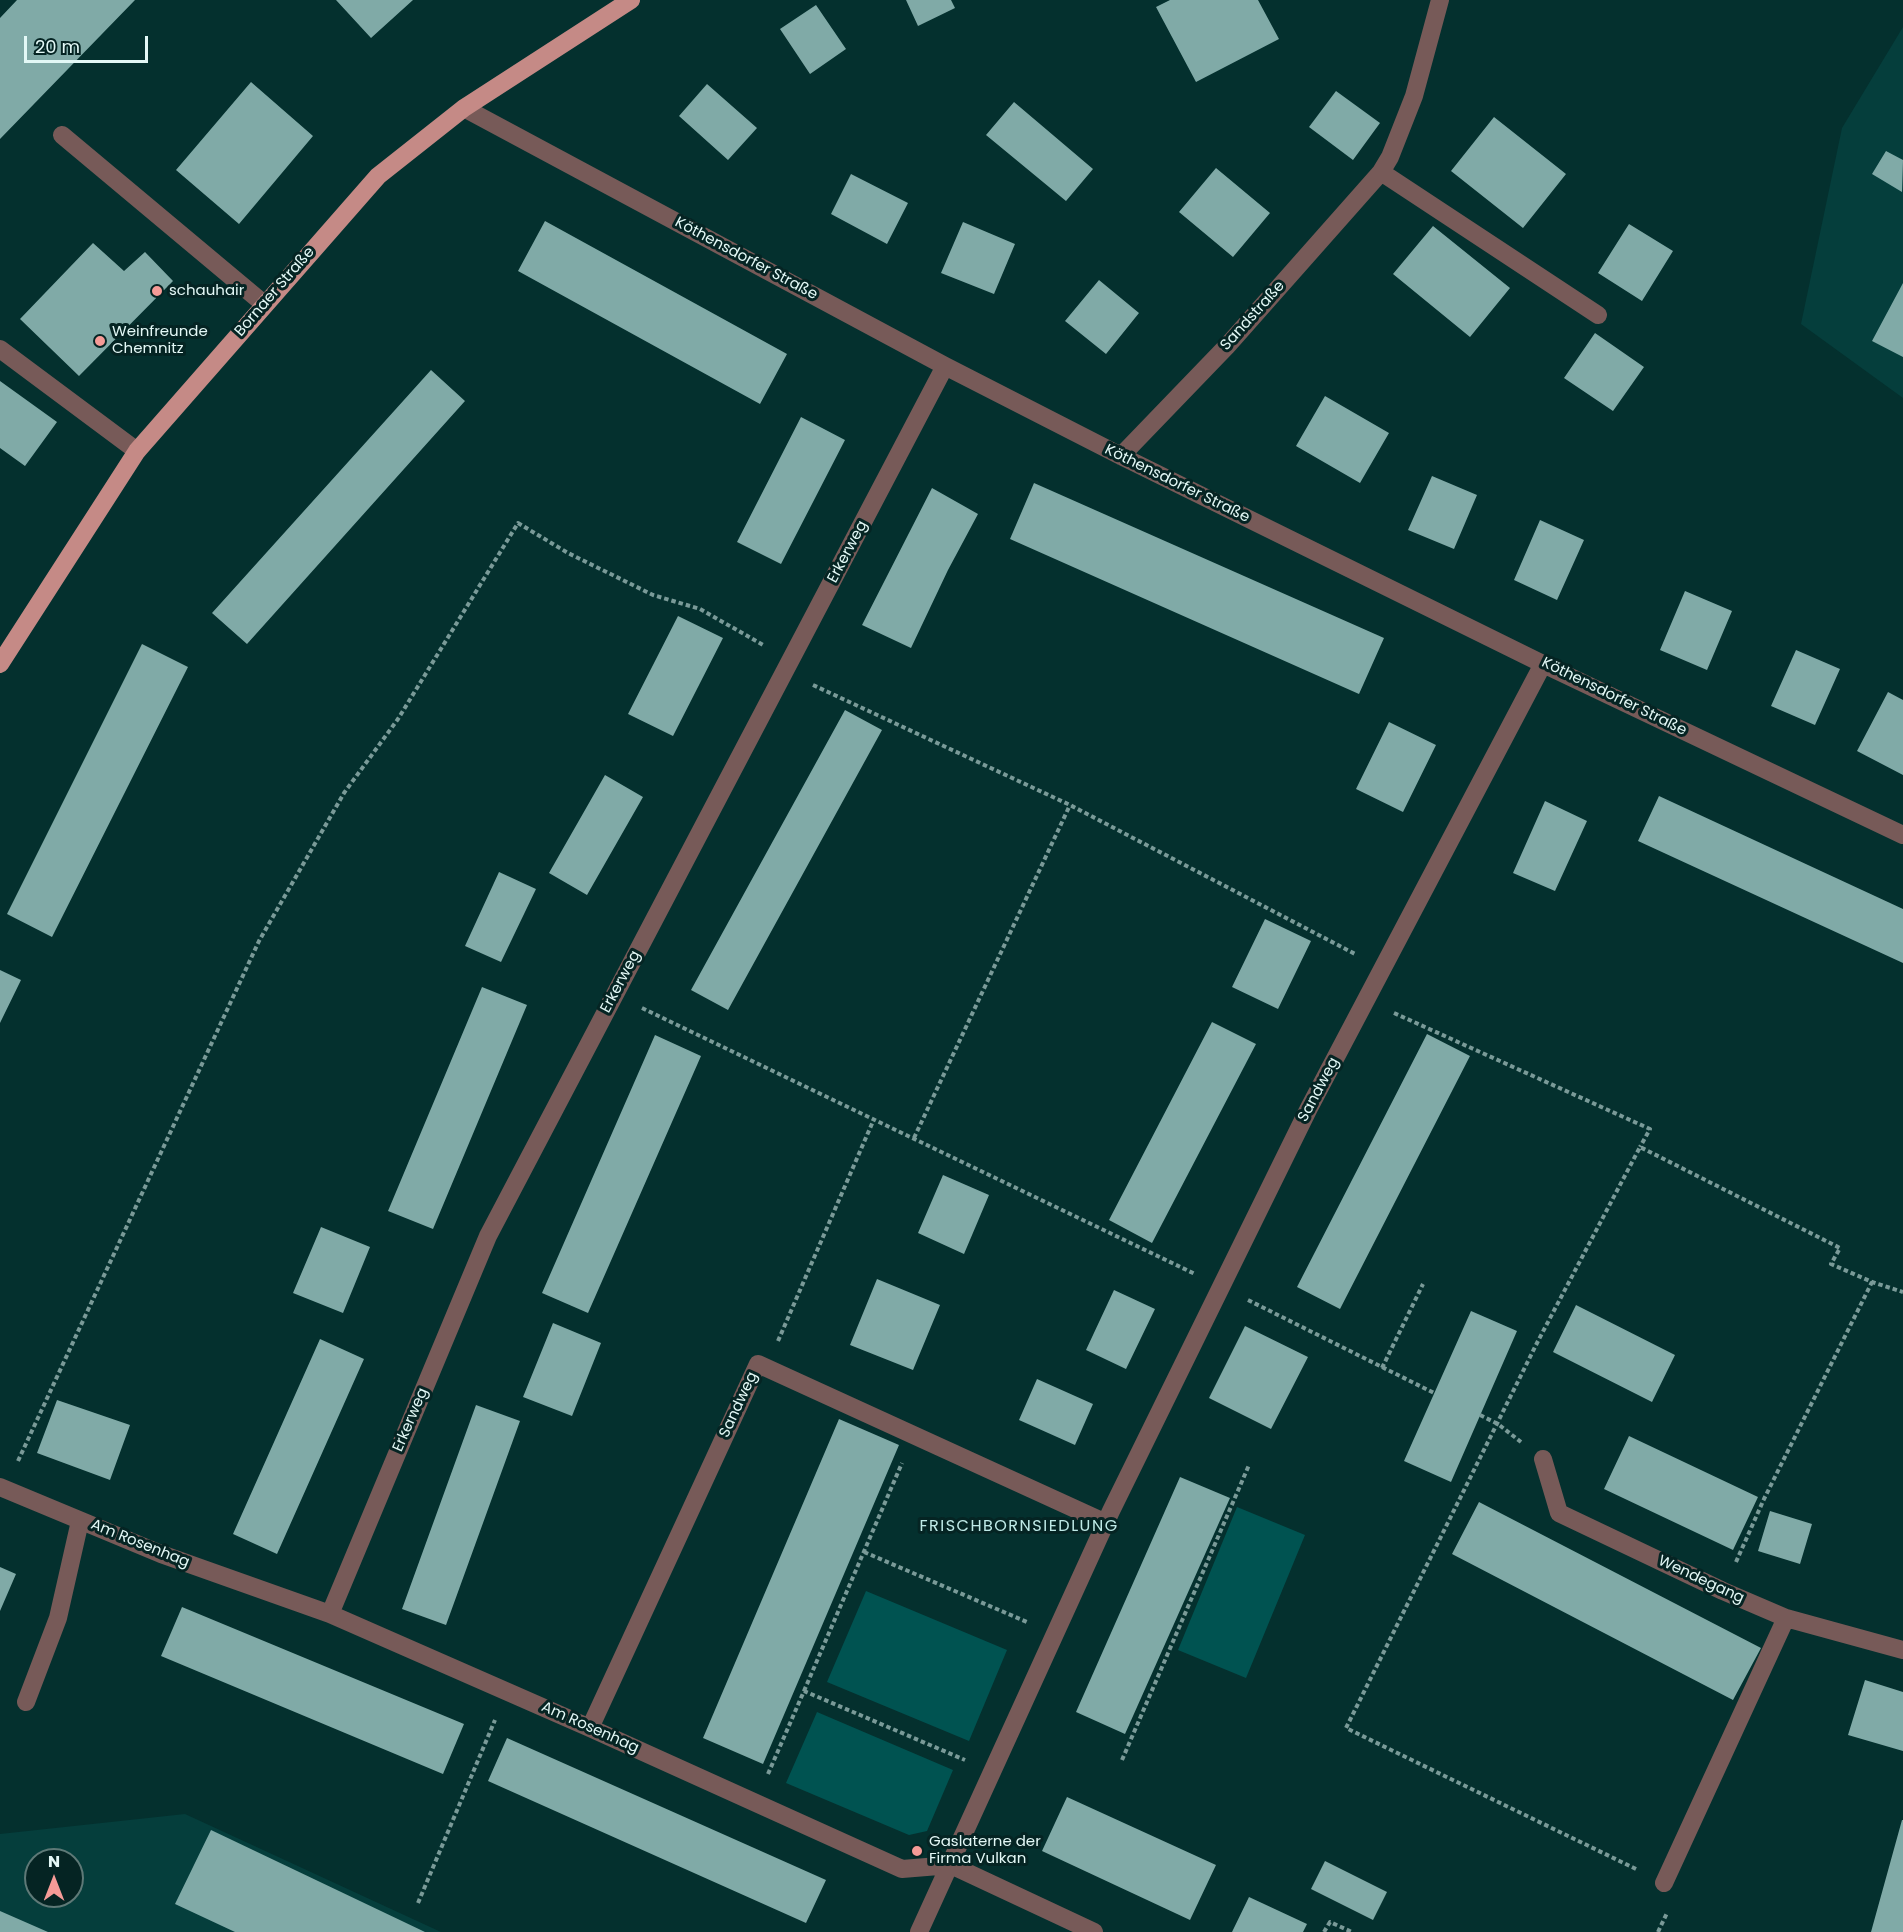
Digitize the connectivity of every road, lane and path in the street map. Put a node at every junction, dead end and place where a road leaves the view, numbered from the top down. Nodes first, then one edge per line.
1 (631, 0) edge
2 (1440, 0) edge
3 (464, 108) junction
4 (62, 135) dead end
5 (1380, 172) junction
6 (264, 304) junction
7 (1598, 315) dead end
8 (0, 349) edge
9 (945, 366) junction
10 (137, 451) junction
11 (1121, 456) junction
12 (1543, 663) junction
13 (0, 664) edge
14 (788, 666) junction
15 (1070, 805) junction
16 (1903, 835) edge
17 (1384, 969) junction
18 (615, 995) junction
19 (1367, 1001) junction
20 (874, 1119) junction
21 (914, 1138) junction
22 (1640, 1147) junction
23 (1872, 1282) junction
24 (1423, 1284) dead end
25 (1221, 1287) junction
26 (1903, 1292) edge
27 (780, 1337) dead end
28 (1382, 1368) junction
29 (1434, 1393) dead end
30 (1480, 1415) dead end
31 (1498, 1424) junction
32 (914, 1435) junction
33 (1543, 1459) joint
34 (1249, 1465) dead end
35 (2, 1488) edge
36 (80, 1521) junction
37 (1106, 1523) junction
38 (864, 1552) junction
39 (1740, 1553) dead end
40 (330, 1614) junction
41 (1786, 1618) junction
42 (1055, 1635) junction
43 (1903, 1650) edge
44 (804, 1691) junction
45 (507, 1692) junction
46 (26, 1702) dead end
47 (590, 1728) junction
48 (1122, 1760) dead end
49 (993, 1772) junction
50 (756, 1803) junction
51 (951, 1865) junction
52 (1664, 1883) joint
53 (418, 1903) dead end
54 (919, 1932) edge
55 (1094, 1932) edge
56 (1324, 1932) edge
57 (1352, 1932) edge

1 - 3 main road, Bornaer Straße
2 - 5 street, Sandstraße
3 - 6 main road, Bornaer Straße
3 - 9 street, Köthensdorfer Straße
4 - 6 street
5 - 7 street
5 - 11 street, Sandstraße
6 - 10 main road, Bornaer Straße
8 - 10 street
9 - 11 street, Köthensdorfer Straße
9 - 14 street, Erkerweg
10 - 13 main road, Bornaer Straße
11 - 12 street, Köthensdorfer Straße
12 - 16 street, Köthensdorfer Straße
12 - 17 street, Sandweg
14 - 15 path
14 - 18 street, Erkerweg
14 - 35 path
15 - 17 path
15 - 21 path
17 - 19 street, Sandweg
18 - 20 path
18 - 40 street, Erkerweg
19 - 22 path
19 - 25 street, Sandweg
20 - 21 path
20 - 27 path
21 - 25 path
22 - 23 path
22 - 31 path
23 - 26 path
23 - 39 path
24 - 28 path
25 - 28 path
25 - 37 street, Sandweg
28 - 29 path
30 - 31 path
31 - 33 path
31 - 52 path
32 - 37 street, Sandweg
32 - 38 path
32 - 47 street, Sandweg
33 - 41 street, Wendegang
34 - 48 path
35 - 36 street, Am Rosenhag
36 - 40 street, Am Rosenhag
36 - 46 street, Am Rosenhag
37 - 42 street, Sandweg
38 - 42 path
38 - 44 path
40 - 45 street, Am Rosenhag
41 - 43 street, Wendegang
41 - 52 street
42 - 49 street, Sandweg
44 - 49 path
44 - 50 path
45 - 47 street, Am Rosenhag
45 - 53 path
47 - 50 street, Am Rosenhag
49 - 51 street, Sandweg
50 - 51 street, Am Rosenhag
51 - 54 street, Sandweg
51 - 55 street, Am Rosenhag
56 - 57 path

